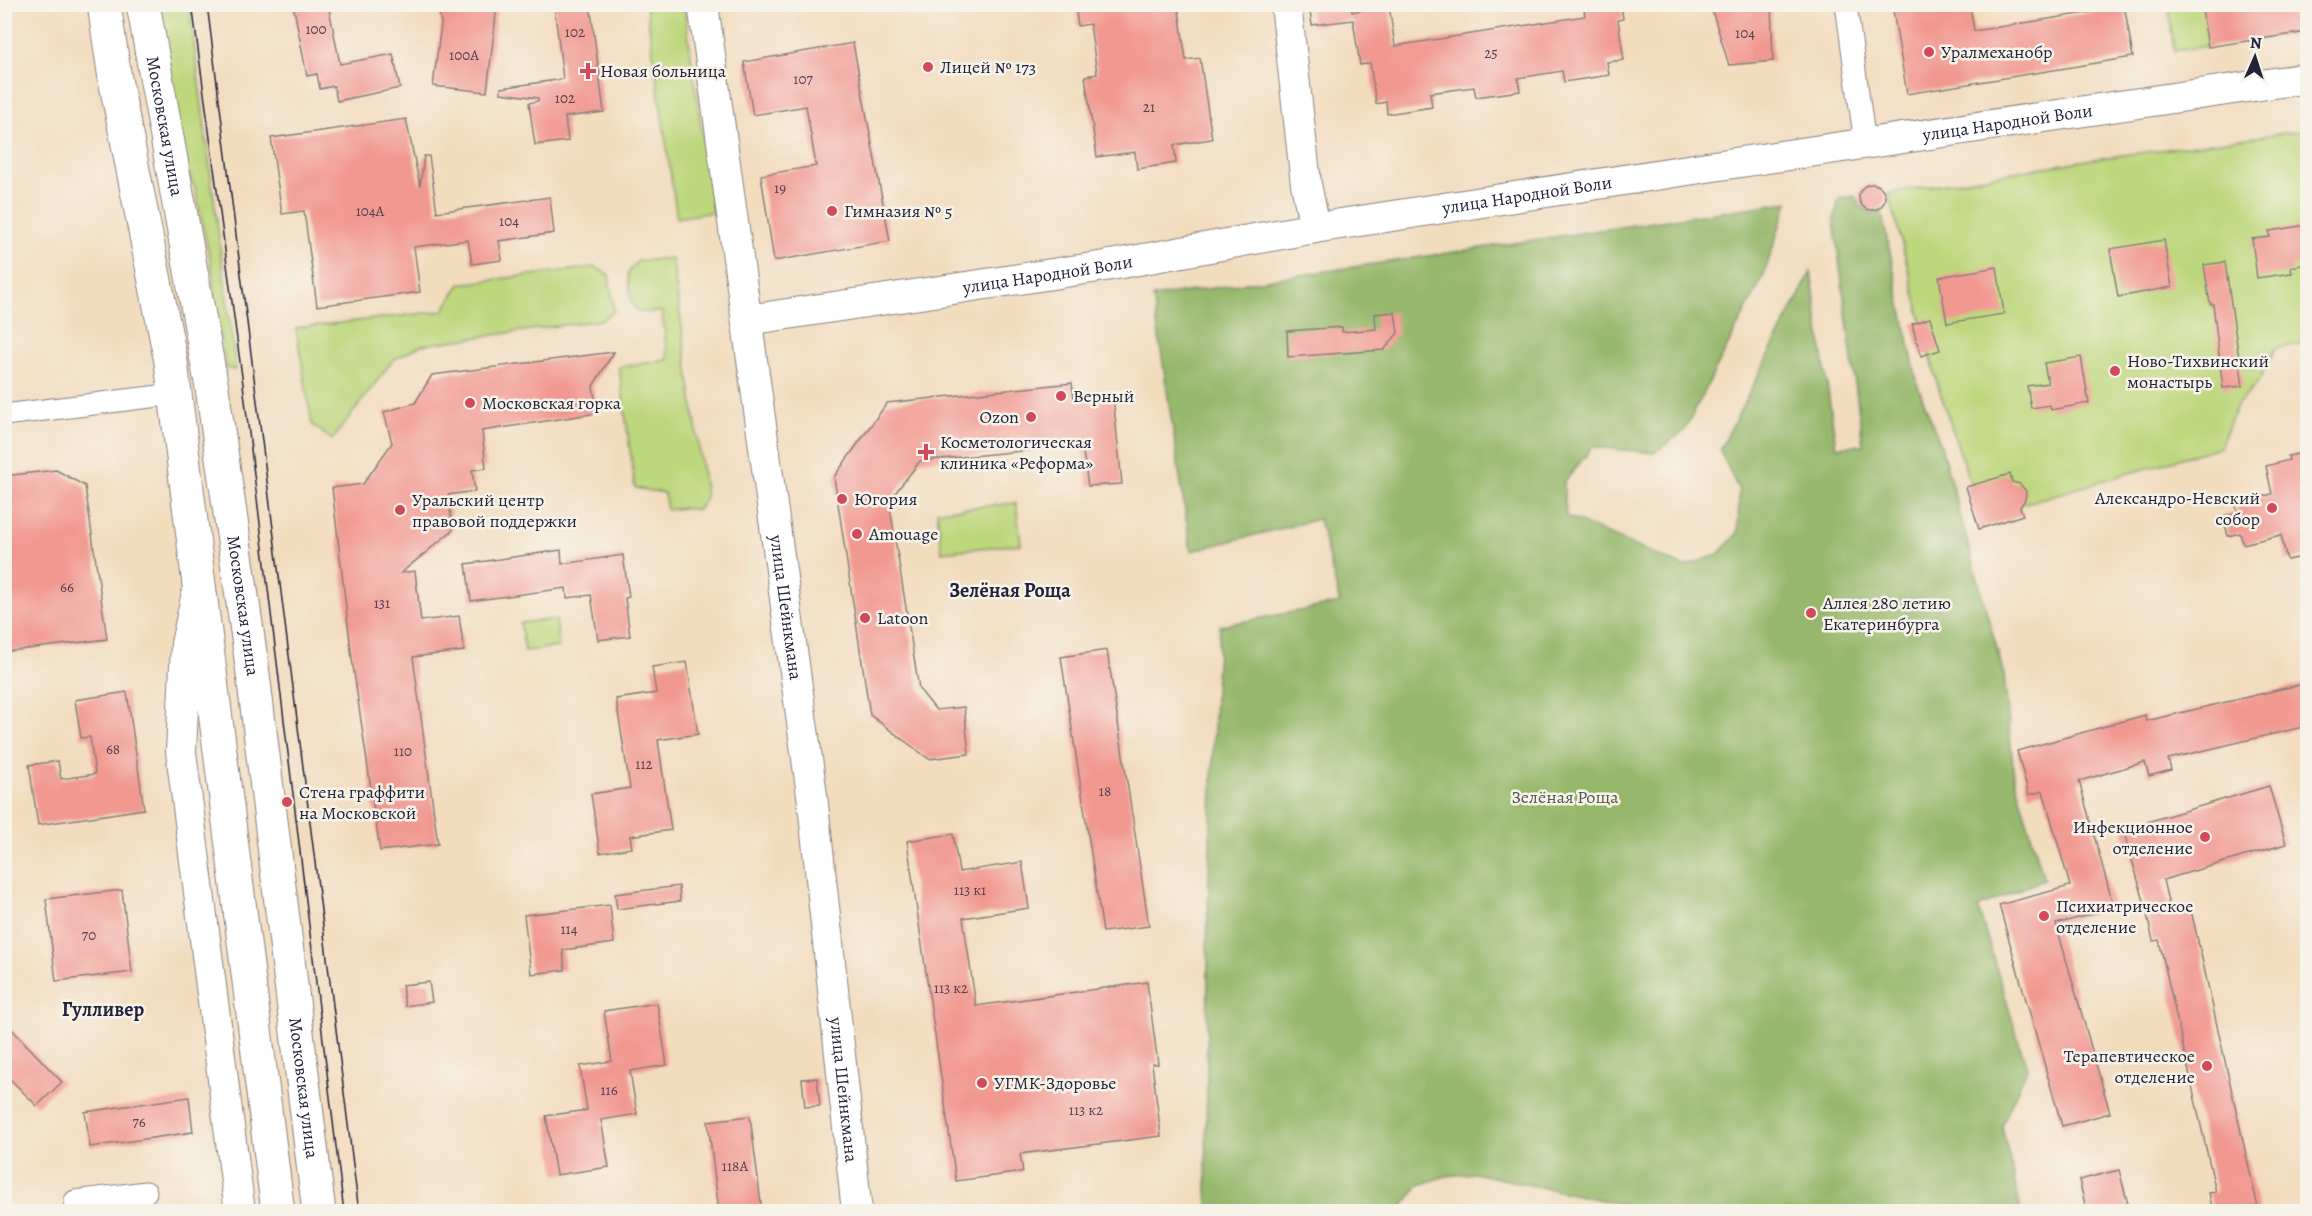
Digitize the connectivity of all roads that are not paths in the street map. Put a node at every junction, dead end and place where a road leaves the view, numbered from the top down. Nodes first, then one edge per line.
1 (104, 4) edge
2 (143, 4) edge
3 (703, 4) edge
4 (1286, 4) edge
5 (1846, 4) edge
6 (2307, 78) edge
7 (1865, 144) junction
8 (1314, 228) junction
9 (748, 320) junction
10 (212, 388) junction
11 (175, 394) junction
12 (4, 415) edge
13 (200, 581) junction
14 (146, 1192) dead end
15 (76, 1212) edge
16 (240, 1212) edge
17 (278, 1212) edge
18 (319, 1212) edge
19 (857, 1212) edge

1 - 11 main road, Московская улица
2 - 10 main road, Московская улица
3 - 9 street, улица Шейнкмана
4 - 8 street
5 - 7 street
6 - 7 street, улица Народной Воли
7 - 8 street, улица Народной Воли
8 - 9 street, улица Народной Воли
9 - 19 street, улица Шейнкмана
10 - 11 main road
10 - 18 main road, Московская улица
11 - 12 street
11 - 13 main road, Московская улица
13 - 16 street
13 - 17 main road, Московская улица
14 - 15 street

